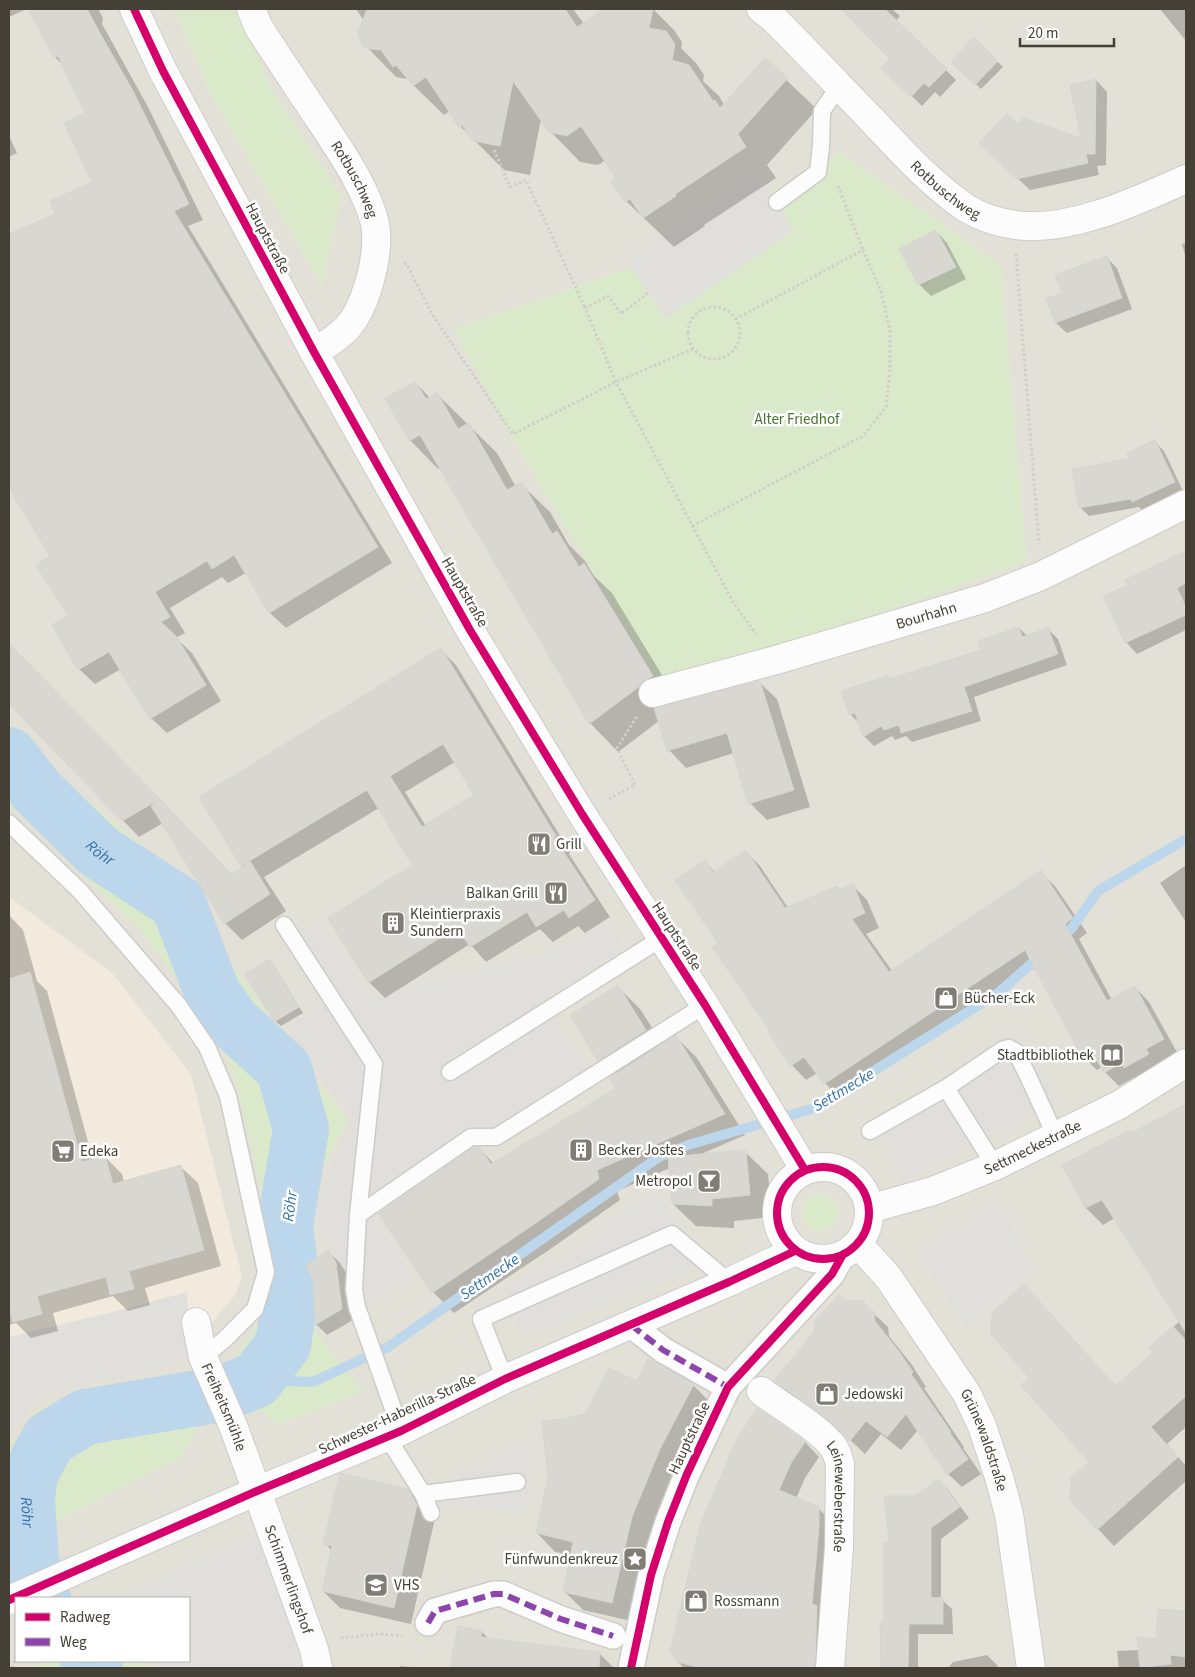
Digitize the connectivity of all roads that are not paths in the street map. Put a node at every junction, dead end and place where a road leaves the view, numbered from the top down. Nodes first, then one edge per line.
1 (134, 9) edge
2 (251, 9) edge
3 (761, 9) edge
4 (839, 86) junction
5 (1186, 179) edge
6 (777, 202) dead end
7 (314, 352) junction
8 (1186, 504) edge
9 (653, 693) road end
10 (9, 824) edge
11 (284, 925) dead end
12 (662, 938) junction
13 (705, 1005) junction
14 (1186, 1063) edge
15 (450, 1072) dead end
16 (946, 1088) junction
17 (870, 1131) dead end
18 (1055, 1136) junction
19 (798, 1159) junction
20 (995, 1166) junction
21 (869, 1209) junction
22 (358, 1215) junction
23 (850, 1250) junction
24 (795, 1251) junction
25 (729, 1282) junction
26 (196, 1322) dead end
27 (631, 1325) junction
28 (204, 1359) junction
29 (505, 1379) junction
30 (728, 1387) junction
31 (761, 1391) dead end
32 (394, 1434) junction
33 (517, 1482) dead end
34 (257, 1491) junction
35 (423, 1494) junction
36 (431, 1513) dead end
37 (16, 1597) edge
38 (428, 1623) road end
39 (613, 1636) dead end
40 (318, 1668) edge
41 (631, 1668) edge
42 (830, 1668) edge
43 (1031, 1668) edge

1 - 7 street, Hauptstraße
2 - 7 street, Rotbuschweg
3 - 4 street, Rotbuschweg
4 - 5 street, Rotbuschweg
4 - 6 lane
7 - 12 street, Hauptstraße
8 - 9 street, Bourhahn
10 - 28 lane
11 - 22 lane
12 - 13 street, Hauptstraße
12 - 15 lane
13 - 19 street, Hauptstraße
13 - 22 lane
14 - 18 street, Settmeckestraße
16 - 17 lane
16 - 18 lane
16 - 20 lane
18 - 20 street, Settmeckestraße
19 - 21 street
19 - 24 street
20 - 21 street, Settmeckestraße
21 - 23 street
22 - 32 lane
23 - 24 street
23 - 30 street, Hauptstraße
23 - 43 street, Grünewaldstraße
24 - 25 street, Schwester-Haberilla-Straße
25 - 27 street, Schwester-Haberilla-Straße
25 - 29 lane
26 - 28 street, Freiheitsmühle
27 - 29 street, Schwester-Haberilla-Straße
27 - 30 street
28 - 34 street, Freiheitsmühle
29 - 32 street, Schwester-Haberilla-Straße
30 - 41 street, Hauptstraße
31 - 42 street, Leineweberstraße
32 - 34 street, Schwester-Haberilla-Straße
32 - 35 lane
33 - 35 lane
34 - 37 street, Schwester-Haberilla-Straße, bridge
34 - 40 street, Schimmerlingshof
35 - 36 lane
38 - 39 street

